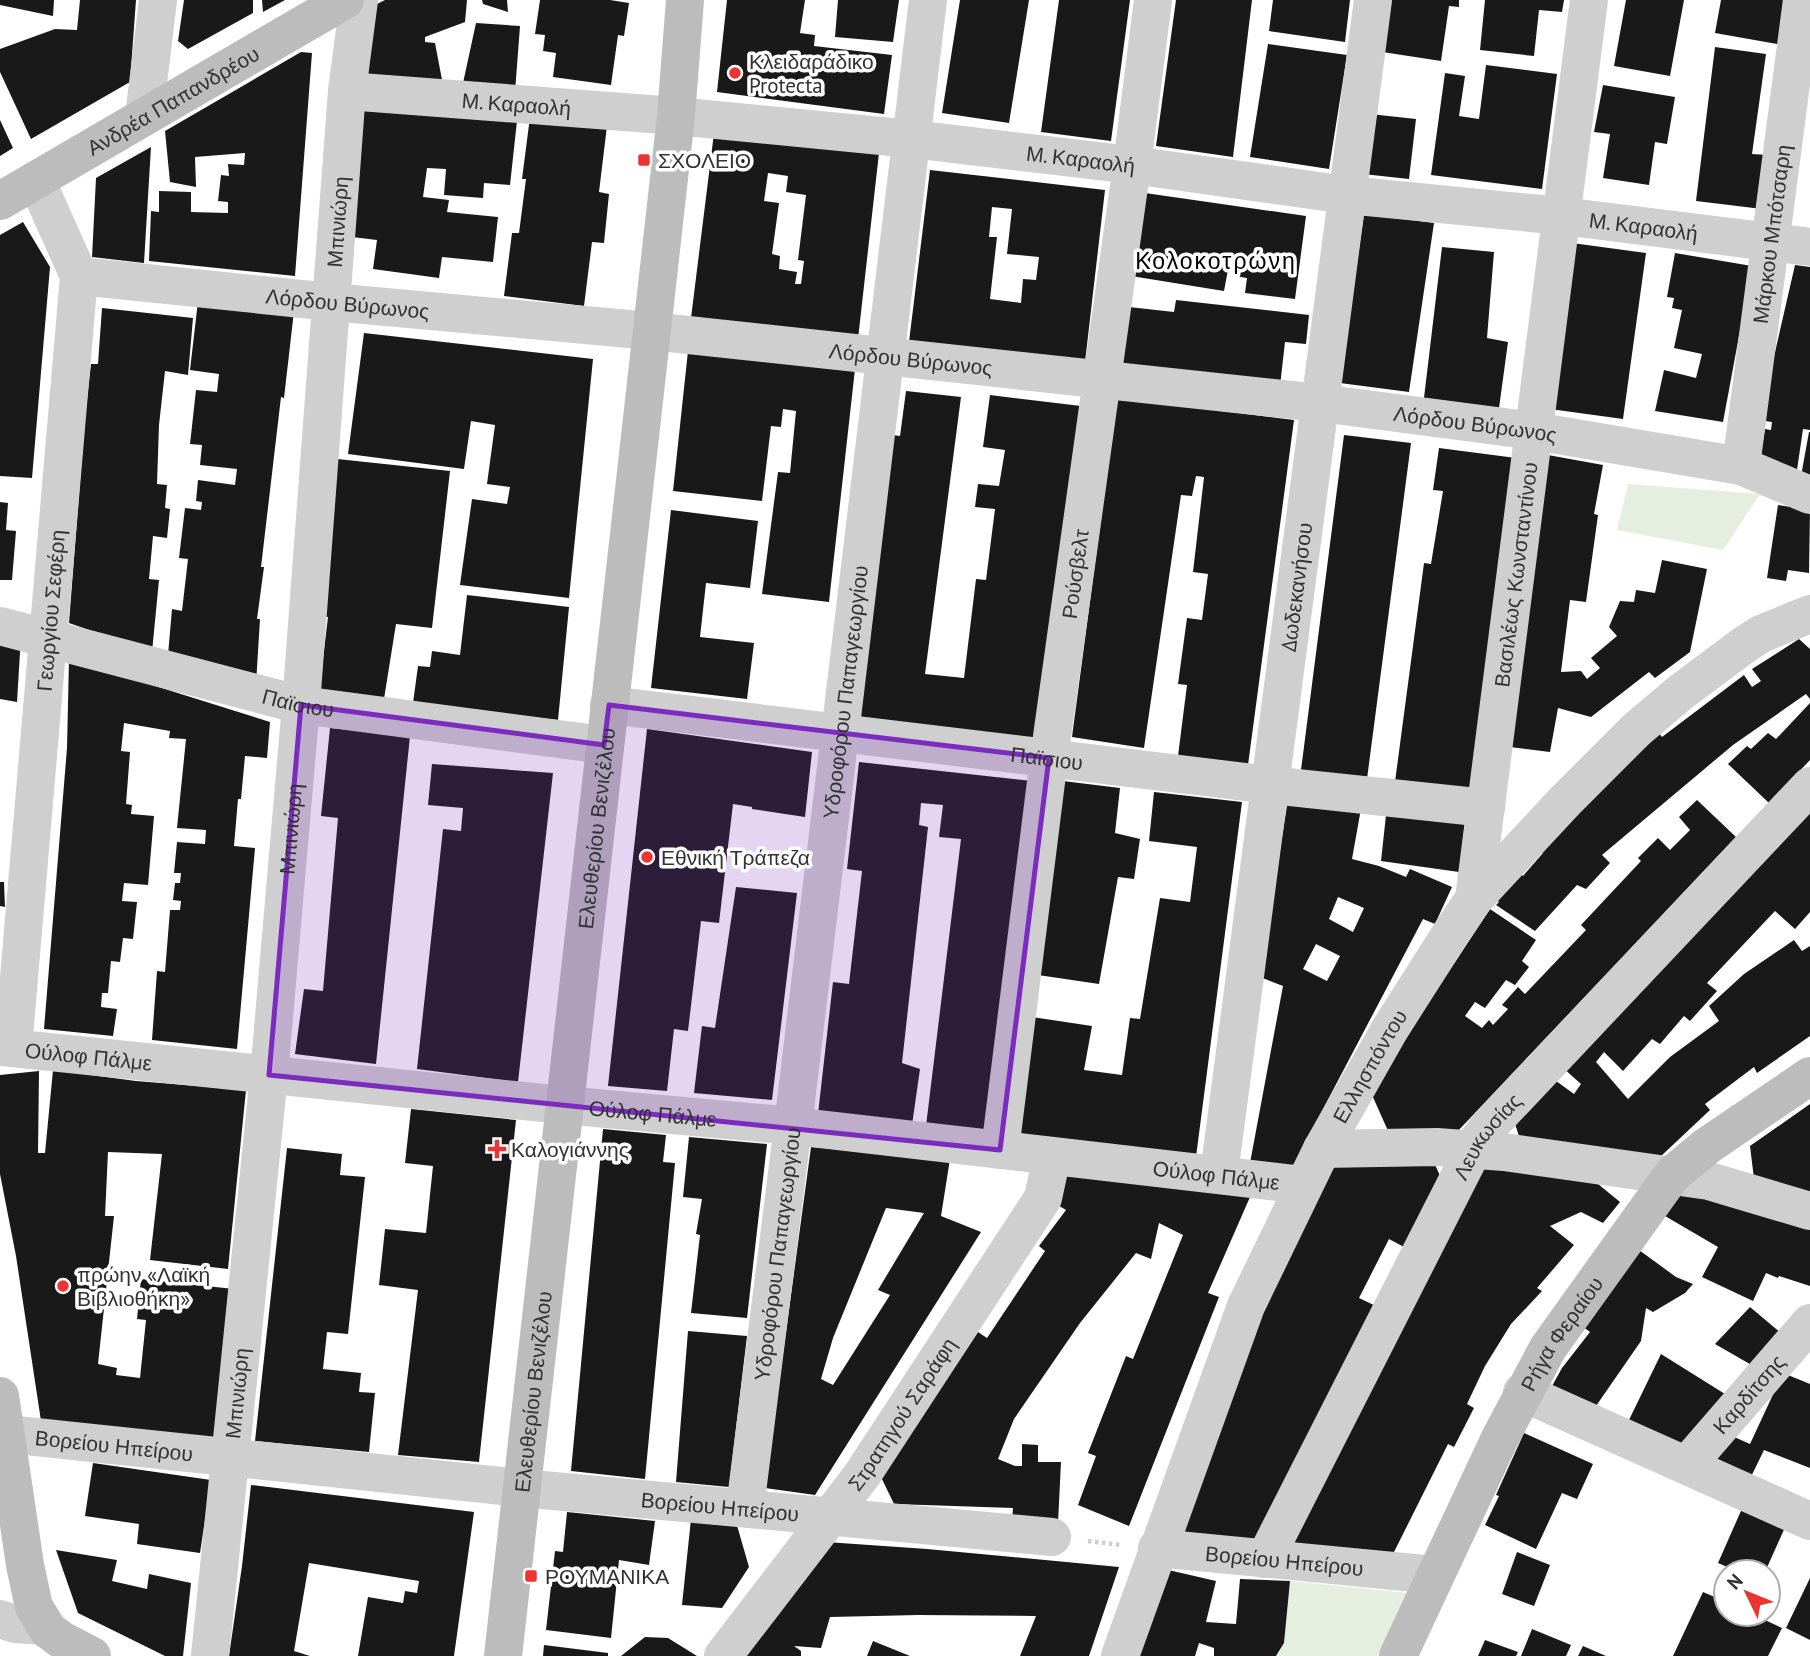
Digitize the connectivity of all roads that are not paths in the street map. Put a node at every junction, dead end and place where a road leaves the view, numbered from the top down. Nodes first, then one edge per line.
1 (158, 0) edge
2 (345, 0) edge
3 (359, 0) edge
4 (685, 0) edge
5 (928, 0) edge
6 (1153, 0) edge
7 (1373, 0) edge
8 (1589, 0) edge
9 (1802, 0) edge
10 (347, 91) junction
11 (676, 116) junction
12 (144, 117) junction
13 (912, 138) junction
14 (1132, 164) junction
15 (36, 180) junction
16 (1347, 194) junction
17 (0, 201) edge
18 (1562, 216) junction
19 (1770, 242) junction
20 (1810, 247) edge
21 (79, 276) junction
22 (331, 302) junction
23 (651, 331) junction
24 (886, 356) junction
25 (1102, 379) junction
26 (1320, 403) junction
27 (1534, 431) junction
28 (1741, 467) junction
29 (1810, 495) edge
30 (1810, 614) edge
31 (0, 626) edge
32 (48, 637) junction
33 (301, 705) junction
34 (609, 705) junction
35 (840, 733) junction
36 (604, 745) junction
37 (1049, 758) junction
38 (1270, 785) junction
39 (1810, 786) edge
40 (1486, 808) junction
41 (1475, 899) junction
42 (6, 1048) edge
43 (269, 1075) junction
44 (1810, 1076) edge
45 (563, 1105) junction
46 (793, 1126) junction
47 (1322, 1149) junction
48 (1473, 1149) junction
49 (1000, 1150) junction
50 (1052, 1156) junction
51 (1219, 1174) junction
52 (1672, 1175) junction
53 (1304, 1185) junction
54 (1810, 1211) edge
55 (1810, 1323) edge
56 (1522, 1392) junction
57 (0, 1396) edge
58 (3, 1438) edge
59 (230, 1458) junction
60 (1686, 1465) junction
61 (521, 1488) junction
62 (745, 1508) junction
63 (831, 1517) junction
64 (1810, 1521) edge
65 (1052, 1538) road end
66 (1157, 1548) junction
67 (1265, 1559) junction
68 (1435, 1575) junction
69 (0, 1619) edge
70 (44, 1626) junction
71 (92, 1656) edge
72 (210, 1656) edge
73 (503, 1656) edge
74 (723, 1656) edge
75 (1120, 1656) edge
76 (1398, 1656) edge

1 - 12 street
2 - 12 main road, Ανδρέα Παπανδρέου
3 - 10 street, Μπινιώρη
4 - 11 main road, Ελευθερίου Βενιζέλου
5 - 13 street, Υδροφόρου Παπαγεωργίου
6 - 14 street, Ρούσβελτ
7 - 16 street, Δωδεκανήσου
8 - 18 street, Βασιλέως Κωνσταντίνου
9 - 19 street, Μάρκου Μπότσαρη
10 - 11 street, Μ. Καραολή
10 - 22 street, Μπινιώρη
11 - 13 street, Μ. Καραολή
11 - 23 main road, Ελευθερίου Βενιζέλου
12 - 15 main road, Ανδρέα Παπανδρέου
13 - 14 street, Μ. Καραολή
13 - 24 street, Υδροφόρου Παπαγεωργίου
14 - 16 street, Μ. Καραολή
14 - 25 street, Ρούσβελτ
15 - 17 main road, Ανδρέα Παπανδρέου
15 - 21 street, Γεωργίου Σεφέρη
16 - 18 street, Μ. Καραολή
16 - 26 street, Δωδεκανήσου
18 - 19 street, Μ. Καραολή
18 - 27 street, Βασιλέως Κωνσταντίνου
19 - 20 street, Μ. Καραολή
19 - 28 street, Μάρκου Μπότσαρη
21 - 22 street, Λόρδου Βύρωνος
21 - 32 street, Γεωργίου Σεφέρη
22 - 23 street, Λόρδου Βύρωνος
22 - 33 street, Μπινιώρη
23 - 24 street, Λόρδου Βύρωνος
23 - 34 main road, Ελευθερίου Βενιζέλου
24 - 25 street, Λόρδου Βύρωνος
24 - 35 street, Υδροφόρου Παπαγεωργίου
25 - 26 street, Λόρδου Βύρωνος
25 - 37 street, Ρούσβελτ
26 - 27 street, Λόρδου Βύρωνος
26 - 38 street, Δωδεκανήσου
27 - 28 street, Λόρδου Βύρωνος
27 - 40 street, Βασιλέως Κωνσταντίνου
28 - 29 street, Λόρδου Βύρωνος
30 - 41 street, Ελλησπόντου
31 - 32 street, Παϊσιου
32 - 33 street, Παϊσιου
32 - 42 street, Γεωργίου Σεφέρη
33 - 36 street, Παϊσιου
33 - 43 street, Μπινιώρη
34 - 35 street, Παϊσιου
34 - 36 main road, Ελευθερίου Βενιζέλου
35 - 37 street, Παϊσιου
35 - 46 street, Υδροφόρου Παπαγεωργίου
36 - 45 main road, Ελευθερίου Βενιζέλου
37 - 38 street, Παϊσιου
37 - 49 street, Ρούσβελτ
38 - 40 street, Παϊσιου
38 - 51 street, Δωδεκανήσου
39 - 48 street, Λευκωσίας
40 - 41 street, Βασιλέως Κωνσταντίνου
41 - 47 street, Ελλησπόντου
42 - 43 street, Ούλοφ Πάλμε
43 - 45 street, Ούλοφ Πάλμε
43 - 59 street, Μπινιώρη
44 - 52 main road, Ρήγα Φεραίου
45 - 46 street, Ούλοφ Πάλμε
45 - 61 main road, Ελευθερίου Βενιζέλου
46 - 49 street, Ούλοφ Πάλμε
46 - 62 street, Υδροφόρου Παπαγεωργίου
47 - 48 street
47 - 53 street, Ελλησπόντου
48 - 52 street
48 - 67 street, Λευκωσίας
49 - 50 street, Ούλοφ Πάλμε
50 - 51 street, Ούλοφ Πάλμε
50 - 63 street, Στρατηγού Σαράφη
51 - 53 street, Ούλοφ Πάλμε
52 - 54 street
52 - 56 main road, Ρήγα Φεραίου
53 - 66 street, Ελλησπόντου
55 - 60 street, Καρδίτσης
56 - 60 street
56 - 68 main road, Ρήγα Φεραίου
57 - 58 main road
58 - 59 street, Βορείου Ηπείρου
58 - 70 main road
59 - 61 street, Βορείου Ηπείρου
59 - 72 street, Μπινιώρη
60 - 64 street
61 - 62 street, Βορείου Ηπείρου
61 - 73 main road, Ελευθερίου Βενιζέλου
62 - 63 street, Βορείου Ηπείρου
63 - 65 street, Βορείου Ηπείρου
63 - 74 street, Στρατηγού Σαράφη
66 - 67 street, Βορείου Ηπείρου
66 - 75 street, Ελλησπόντου
67 - 68 street, Βορείου Ηπείρου
68 - 76 main road, Ρήγα Φεραίου
69 - 70 street
70 - 71 main road

